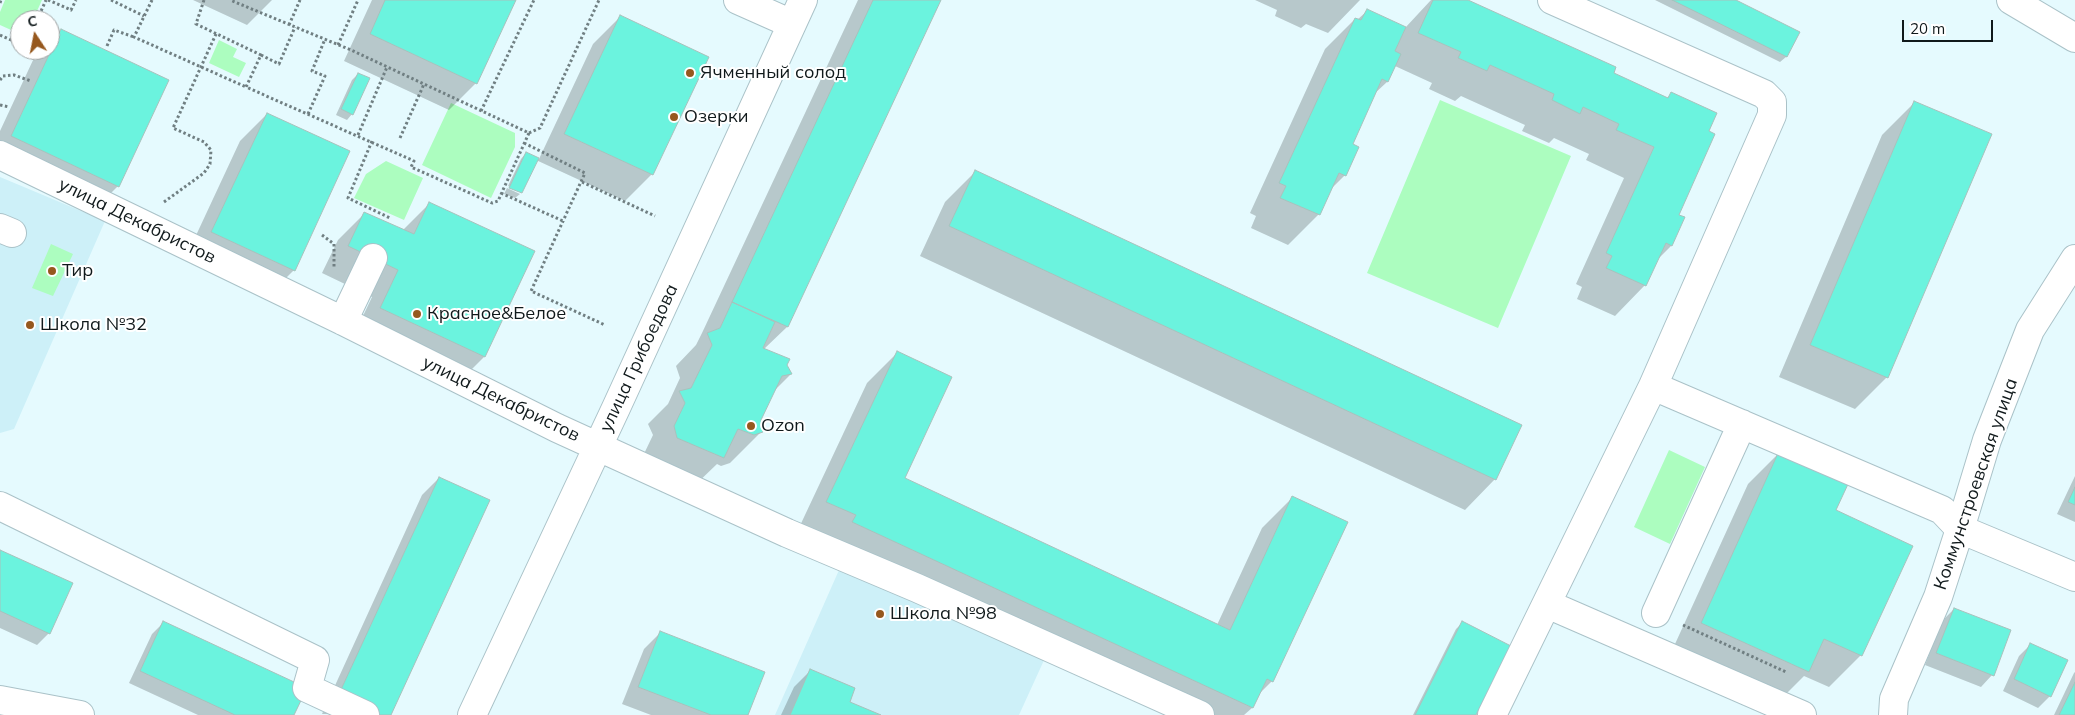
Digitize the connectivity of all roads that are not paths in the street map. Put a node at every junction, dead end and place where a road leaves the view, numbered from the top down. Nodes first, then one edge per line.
1 (738, 0) edge
2 (1552, 0) edge
3 (2011, 0) edge
4 (798, 12) edge
5 (2075, 38) edge
6 (0, 155) edge
7 (373, 258) dead end
8 (2075, 259) edge
9 (343, 322) junction
10 (1653, 386) junction
11 (1742, 424) junction
12 (598, 447) junction
13 (0, 506) edge
14 (1960, 529) junction
15 (2075, 578) edge
16 (1547, 604) junction
17 (1656, 614) road end
18 (0, 700) edge
19 (80, 715) edge
20 (365, 715) edge
21 (472, 715) edge
22 (1200, 715) edge
23 (1492, 715) edge
24 (1802, 715) edge
25 (1893, 715) edge

1 - 4 street
2 - 10 street
3 - 5 street
4 - 12 street, улица Грибоедова
6 - 9 street, улица Декабристов
7 - 9 street
8 - 14 street, Коммунстроевская улица
9 - 12 street, улица Декабристов
10 - 11 street
10 - 16 street
11 - 14 street
11 - 17 street
12 - 21 street, улица Грибоедова
12 - 22 street, улица Декабристов
13 - 20 street
14 - 15 street
14 - 25 street, Коммунстроевская улица
16 - 23 street
16 - 24 street
18 - 19 street

